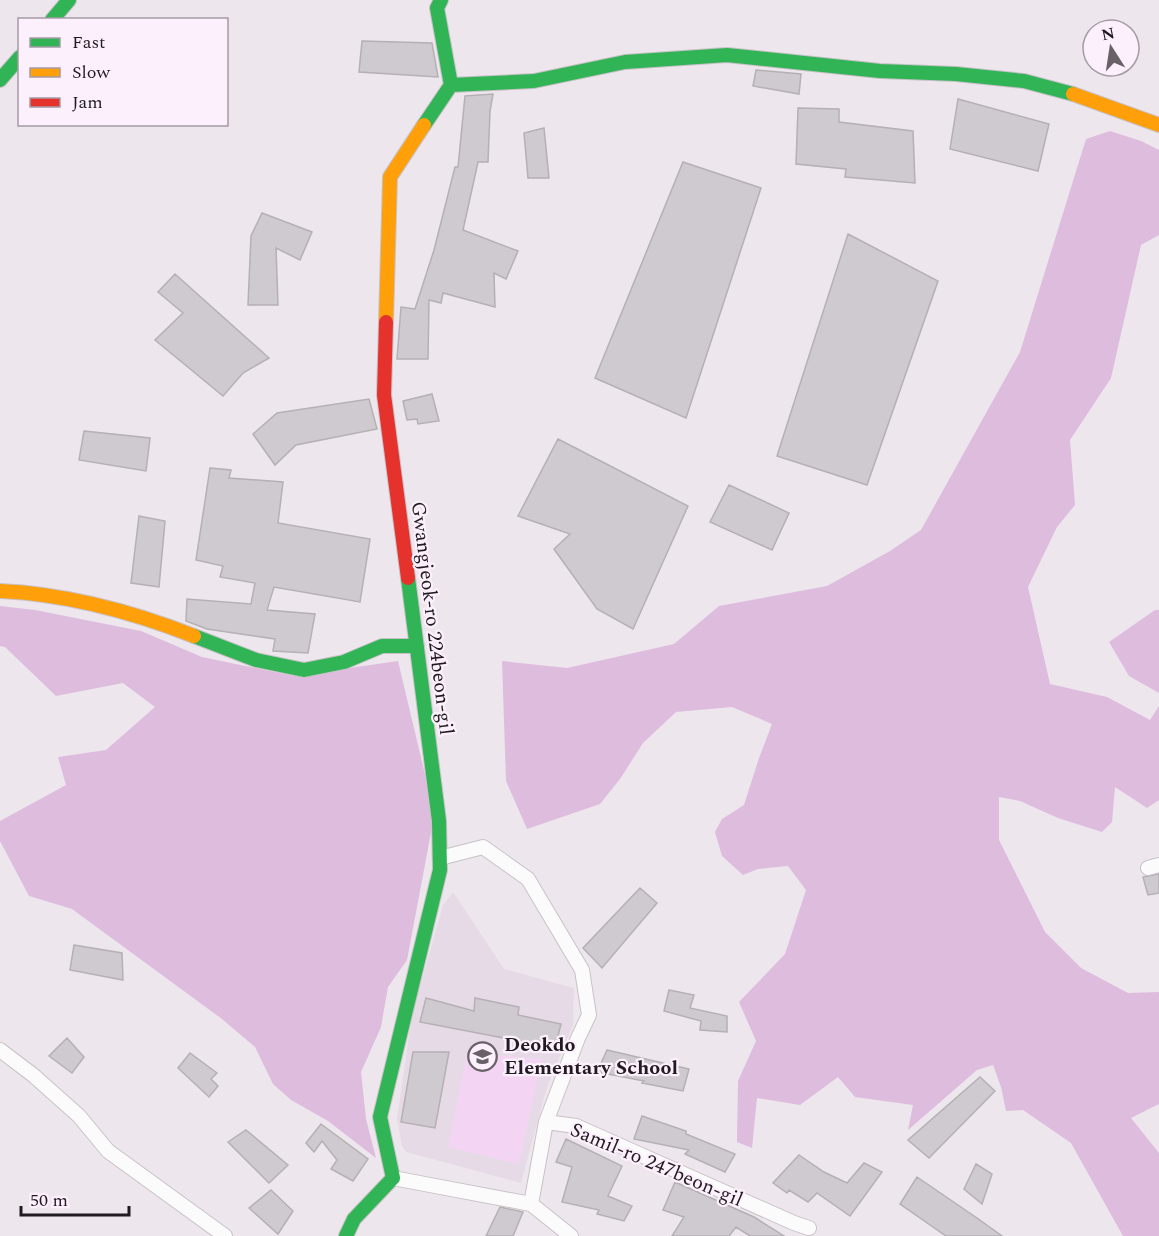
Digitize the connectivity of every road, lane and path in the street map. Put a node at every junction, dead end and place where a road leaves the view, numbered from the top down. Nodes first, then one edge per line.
1 (69, 0) edge
2 (441, 0) edge
3 (54, 18) edge
4 (18, 59) edge
5 (0, 80) edge
6 (451, 85) junction
7 (1159, 125) edge
8 (0, 591) edge
9 (417, 645) junction
10 (440, 858) junction
11 (0, 1050) edge
12 (546, 1122) junction
13 (393, 1178) junction
14 (531, 1204) junction
15 (809, 1228) dead end
16 (225, 1236) edge
17 (346, 1236) edge
18 (570, 1236) edge

1 - 3 street
2 - 6 street
4 - 5 street
6 - 7 street
6 - 9 street, Gwangjeok-ro 224beon-gil
8 - 9 street
9 - 10 street, Gwangjeok-ro 224beon-gil
10 - 12 street
10 - 13 street, Gwangjeok-ro 224beon-gil
11 - 16 street
12 - 14 street, Samil-ro 247beon-gil
12 - 15 street, Samil-ro 247beon-gil
13 - 14 street
13 - 17 street
14 - 18 street

